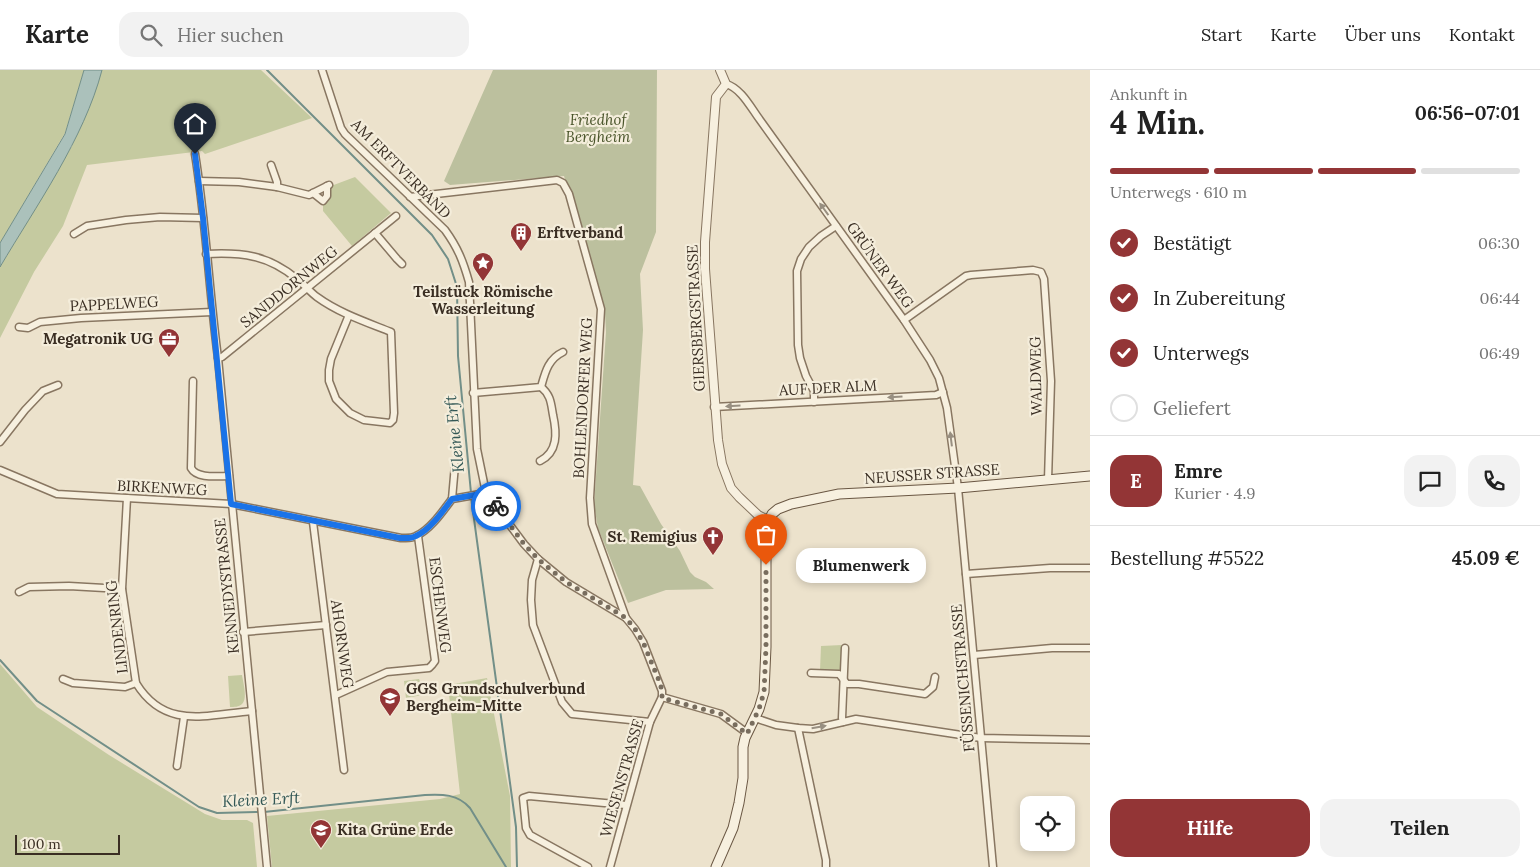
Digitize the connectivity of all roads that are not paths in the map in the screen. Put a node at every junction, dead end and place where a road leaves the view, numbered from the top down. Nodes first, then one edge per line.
1 (322, 70) edge
2 (720, 70) edge
3 (726, 84) junction
4 (195, 154) dead end
5 (271, 165) dead end
6 (199, 181) junction
7 (277, 188) junction
8 (313, 193) junction
9 (410, 197) junction
10 (396, 216) dead end
11 (203, 218) junction
12 (836, 226) junction
13 (375, 233) junction
14 (74, 234) dead end
15 (206, 254) junction
16 (402, 264) dead end
17 (307, 288) junction
18 (212, 312) junction
19 (349, 315) junction
20 (904, 320) junction
21 (19, 327) dead end
22 (563, 352) dead end
23 (218, 358) junction
24 (193, 380) dead end
25 (58, 385) dead end
26 (541, 387) junction
27 (943, 392) junction
28 (473, 393) junction
29 (814, 402) junction
30 (714, 407) junction
31 (0, 442) edge
32 (540, 461) dead end
33 (455, 465) dead end
34 (0, 470) edge
35 (229, 476) junction
36 (1090, 476) edge
37 (1048, 480) junction
38 (958, 488) junction
39 (482, 494) junction
40 (127, 498) junction
41 (452, 499) junction
42 (231, 504) junction
43 (768, 520) junction
44 (313, 522) junction
45 (418, 536) junction
46 (538, 559) junction
47 (1090, 568) edge
48 (966, 574) junction
49 (122, 589) junction
50 (19, 592) dead end
51 (626, 618) junction
52 (326, 625) junction
53 (244, 632) junction
54 (845, 648) dead end
55 (1090, 648) edge
56 (974, 655) junction
57 (811, 672) dead end
58 (843, 677) junction
59 (935, 677) dead end
60 (63, 679) dead end
61 (136, 683) junction
62 (336, 695) junction
63 (662, 698) junction
64 (252, 711) junction
65 (184, 717) junction
66 (755, 718) junction
67 (650, 722) junction
68 (843, 722) junction
69 (798, 728) junction
70 (747, 734) junction
71 (982, 738) junction
72 (1090, 740) edge
73 (177, 766) dead end
74 (344, 770) dead end
75 (626, 805) junction
76 (267, 867) edge
77 (588, 867) edge
78 (610, 867) edge
79 (716, 867) edge
80 (826, 867) edge
81 (994, 867) edge

1 - 9 street, AM ERFTVERBAND
2 - 3 street
12 -> 3 street, GRÜNER WEG
3 - 30 street, GIERSBERGSTRASSE
4 - 6 street, KENNEDYSTRASSE
5 - 7 street
6 - 7 street
6 - 11 street, KENNEDYSTRASSE
7 - 8 street
8 - 8 street
9 - 28 street, AM ERFTVERBAND
9 - 51 street, BOHLENDORFER WEG
10 - 13 street, SANDDORNWEG
11 - 14 street
11 - 15 street, KENNEDYSTRASSE
12 - 20 street, GRÜNER WEG
12 - 29 street
13 - 16 street
13 - 17 street, SANDDORNWEG
15 - 17 street
15 - 18 street, KENNEDYSTRASSE
17 - 19 street
17 - 23 street, SANDDORNWEG
18 - 21 street, PAPPELWEG
18 - 23 street, KENNEDYSTRASSE
19 - 19 street
20 - 27 street, GRÜNER WEG
20 - 37 street, WALDWEG
22 - 26 street
23 - 35 street, KENNEDYSTRASSE
24 - 35 street
25 - 31 street
26 - 28 street
26 - 32 street
27 -> 29 street, AUF DER ALM
38 -> 27 street, GRÜNER WEG
28 - 39 street, AM ERFTVERBAND
29 -> 30 street, AUF DER ALM
30 - 43 street, GIERSBERGSTRASSE
33 - 41 street
34 - 40 street, BIRKENWEG
35 - 42 street, KENNEDYSTRASSE
36 - 37 main road, NEUSSER STRASSE
37 - 38 main road, NEUSSER STRASSE
38 - 43 main road, NEUSSER STRASSE
38 - 48 street, FÜSSENICHSTRASSE
39 - 41 street
39 - 46 street
40 - 42 street, BIRKENWEG
40 - 49 street, LINDENRING
41 - 45 street
42 - 44 street, BIRKENWEG
42 - 53 street, KENNEDYSTRASSE
43 - 66 main road
44 - 45 street, BIRKENWEG
44 - 52 street, AHORNWEG
45 - 62 street, ESCHENWEG
46 - 51 street
46 - 67 street
47 - 48 street
48 - 56 street, FÜSSENICHSTRASSE
49 - 50 street
49 - 61 street, LINDENRING
51 - 63 street
52 - 53 street
52 - 62 street, AHORNWEG
53 - 64 street, KENNEDYSTRASSE
54 - 58 street
55 - 56 street
56 - 71 street, FÜSSENICHSTRASSE
57 - 58 street
58 - 59 street
58 - 68 street
60 - 61 street
61 - 65 street, LINDENRING
62 - 74 street, AHORNWEG
63 - 67 street, WIESENSTRASSE
63 - 70 street
64 - 65 street, LINDENRING
64 - 76 street, KENNEDYSTRASSE
65 - 73 street
66 - 69 street
66 - 70 main road
67 - 75 street, WIESENSTRASSE
69 -> 68 street
68 - 71 street
69 - 80 street
70 - 79 main road
71 - 72 street
71 - 81 street, FÜSSENICHSTRASSE
75 - 77 street
75 - 78 street, WIESENSTRASSE

